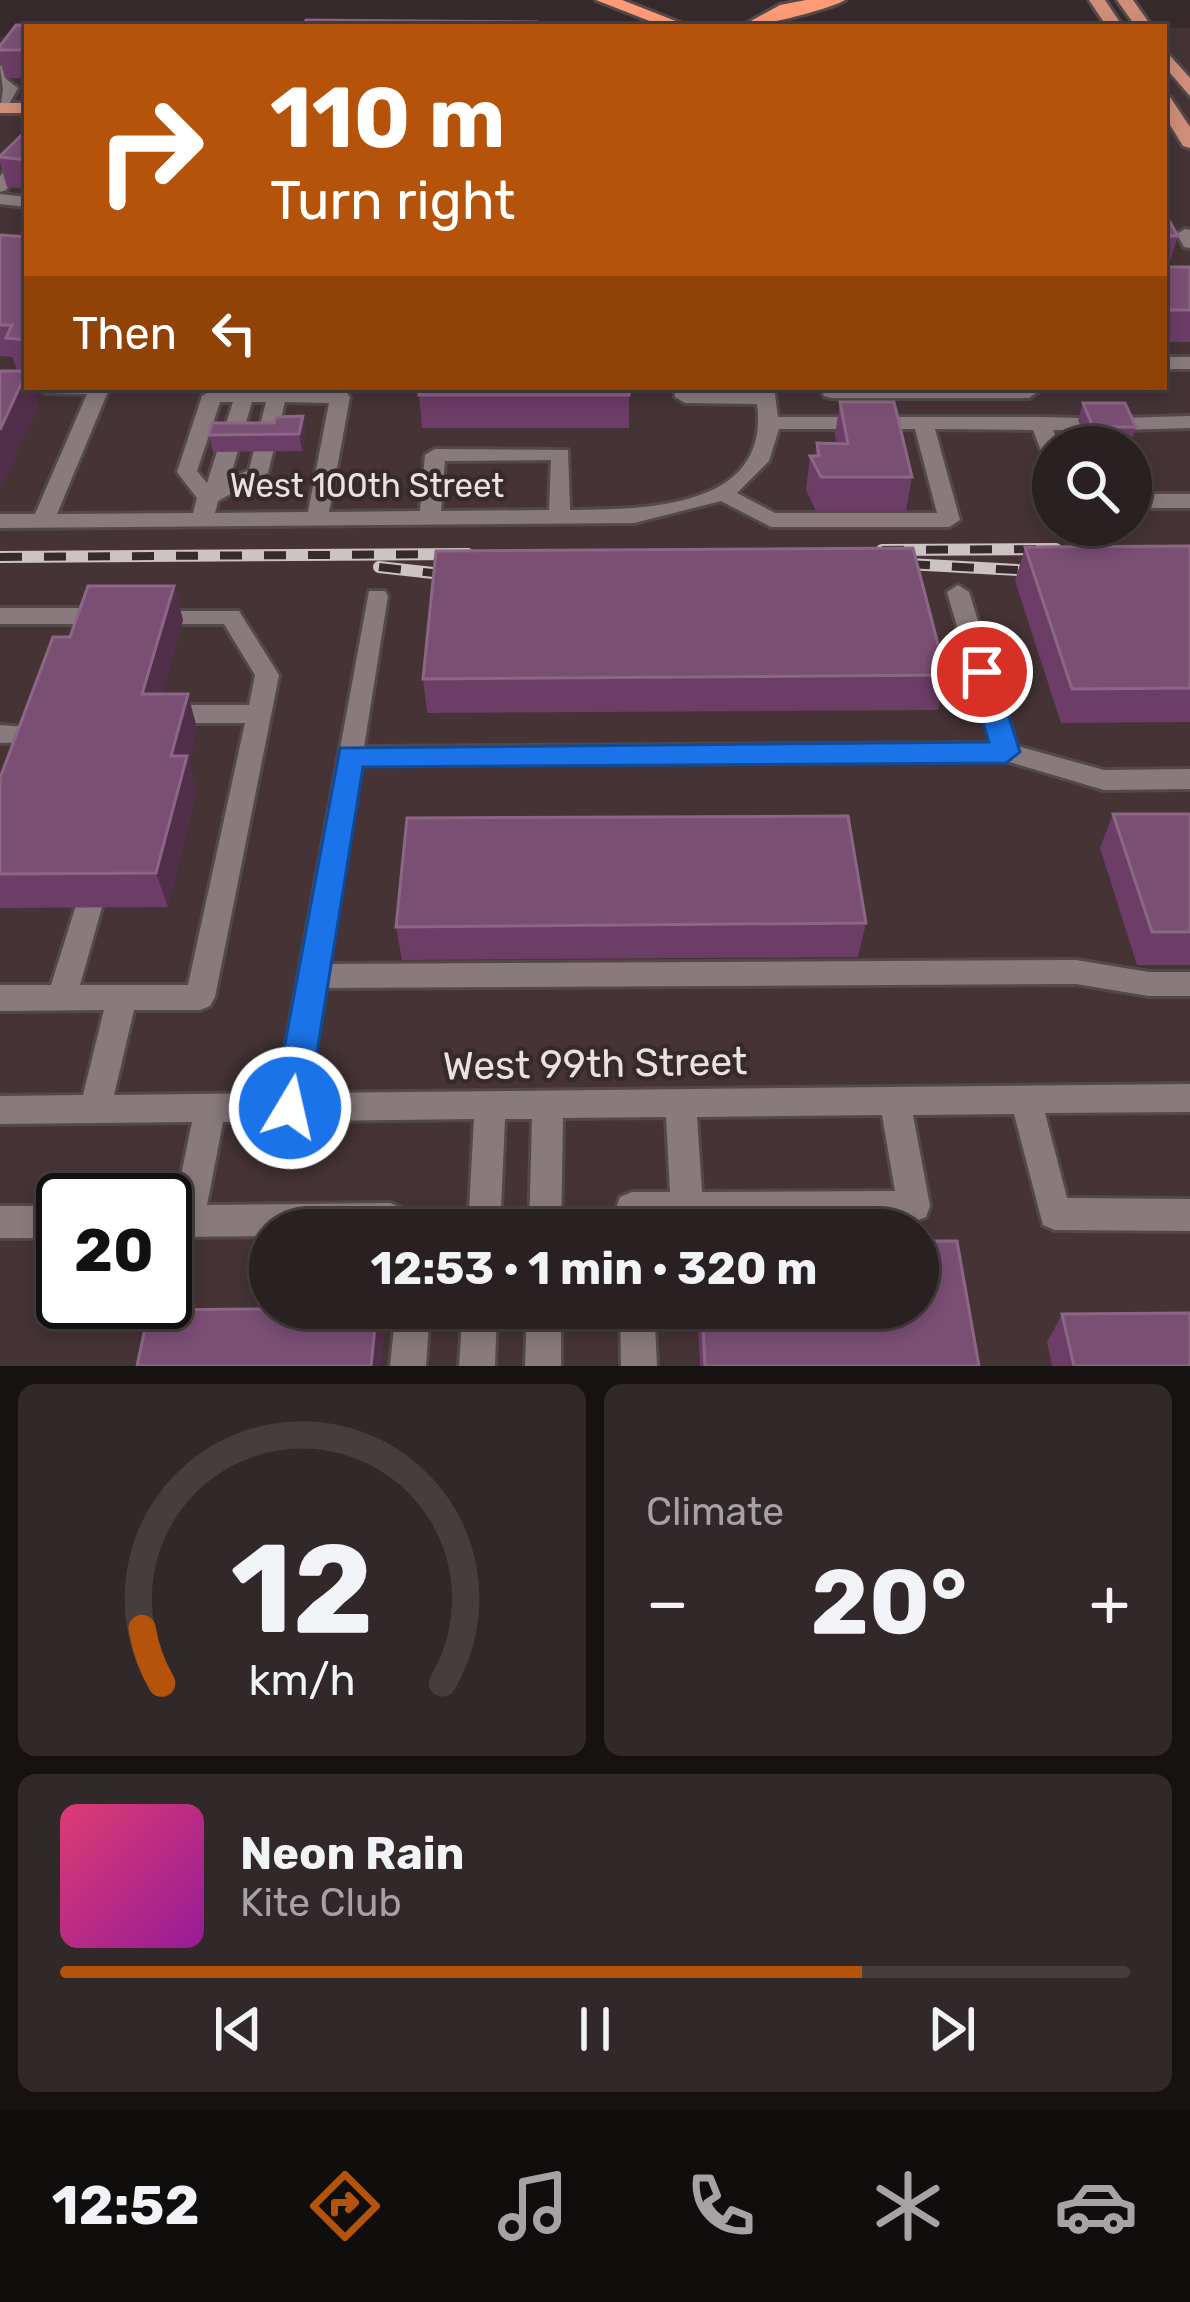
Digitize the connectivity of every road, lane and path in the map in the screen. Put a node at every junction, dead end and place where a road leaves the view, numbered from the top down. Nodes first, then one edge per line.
1 (605, 0) edge
2 (836, 0) edge
3 (673, 24) edge
4 (755, 24) edge
5 (24, 46) edge
6 (8, 99) edge
7 (1167, 106) edge
8 (1190, 143) edge
9 (24, 156) edge
10 (0, 187) edge
11 (99, 390) edge
12 (684, 390) edge
13 (831, 390) edge
14 (930, 390) edge
15 (764, 392) edge
16 (260, 396) junction
17 (1190, 422) edge
18 (769, 423) junction
19 (922, 423) junction
20 (1041, 423) junction
21 (1080, 424) dead end
22 (1121, 424) edge
23 (1042, 426) edge
24 (725, 490) junction
25 (1152, 501) edge
26 (1190, 501) edge
27 (205, 508) junction
28 (559, 517) junction
29 (430, 518) junction
30 (317, 519) junction
31 (0, 521) edge
32 (43, 521) junction
33 (958, 592) dead end
34 (377, 596) dead end
35 (0, 616) edge
36 (157, 714) edge
37 (259, 714) junction
38 (0, 734) edge
39 (42, 734) edge
40 (1006, 752) junction
41 (350, 756) junction
42 (1190, 779) edge
43 (88, 907) dead end
44 (312, 976) junction
45 (1190, 984) edge
46 (122, 997) junction
47 (0, 998) edge
48 (62, 998) junction
49 (1190, 1098) edge
50 (1026, 1100) junction
51 (896, 1101) junction
52 (681, 1104) junction
53 (548, 1105) junction
54 (490, 1106) junction
55 (210, 1108) junction
56 (290, 1108) junction
57 (95, 1109) junction
58 (0, 1110) edge
59 (191, 1173) edge
60 (687, 1207) junction
61 (485, 1209) edge
62 (546, 1209) edge
63 (632, 1209) edge
64 (1190, 1215) edge
65 (249, 1220) edge
66 (192, 1221) edge
67 (0, 1222) edge
68 (36, 1222) edge
69 (411, 1329) edge
70 (479, 1329) edge
71 (544, 1329) edge
72 (638, 1329) edge
73 (408, 1366) edge
74 (477, 1366) edge
75 (543, 1366) edge
76 (639, 1366) edge

1 - 3 highway
2 - 4 highway
5 - 6 street
7 - 8 main road
9 - 10 street
11 - 32 street
12 - 15 street
13 - 14 street
15 - 18 street
16 - 27 street
16 - 27 street
16 - 27 street
16 - 30 street
17 - 22 street
18 - 19 street
18 - 24 street
19 - 20 street
19 - 24 street
20 - 21 street
20 - 23 street
24 - 28 street, West 100th Street
25 - 26 street
27 - 30 street, West 100th Street
27 - 32 street, West 100th Street
28 - 29 street, West 100th Street
28 - 29 street
29 - 30 street, West 100th Street
31 - 32 street, West 100th Street
33 - 40 street
34 - 41 street
35 - 37 street
36 - 37 street
37 - 46 street
38 - 39 street
40 - 41 street
40 - 42 street
41 - 44 street
43 - 48 street
44 - 45 street
44 - 56 street
46 - 48 street
46 - 57 street
47 - 48 street
49 - 50 street, West 99th Street
50 - 51 street, West 99th Street
50 - 64 street
51 - 52 street, West 99th Street
51 - 60 street
52 - 53 street, West 99th Street
52 - 60 street
53 - 54 street, West 99th Street
53 - 62 street
54 - 56 street, West 99th Street
54 - 61 street
55 - 56 street, West 99th Street
55 - 57 street, West 99th Street
55 - 59 street
57 - 58 street, West 99th Street
60 - 63 street
65 - 66 street
67 - 68 street
69 - 73 street
70 - 74 street
71 - 75 street
72 - 76 street

